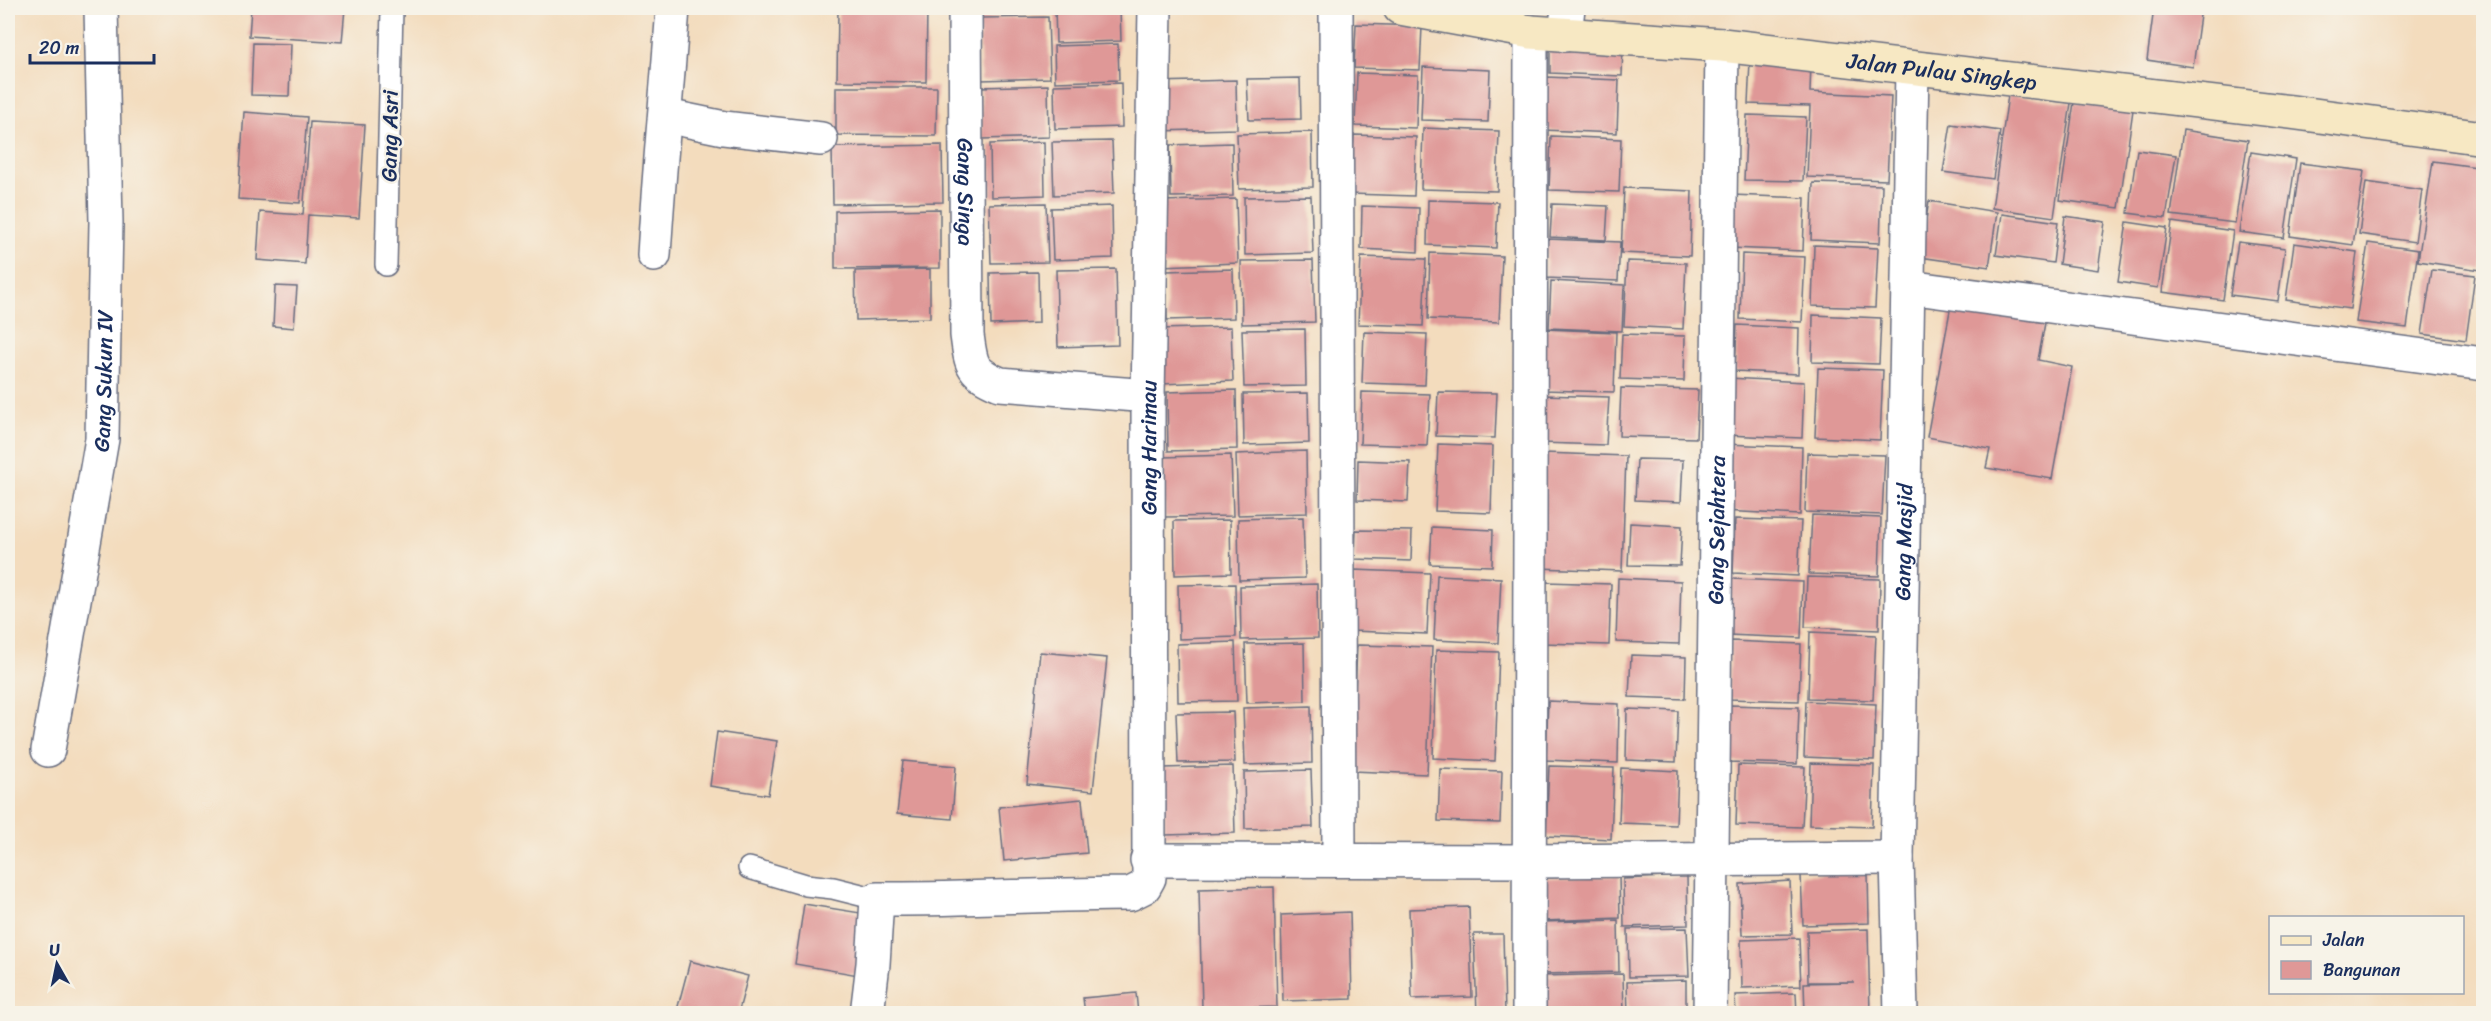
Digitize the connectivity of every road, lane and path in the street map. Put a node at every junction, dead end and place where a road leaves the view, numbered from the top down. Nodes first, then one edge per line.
1 (101, 8) edge
2 (392, 8) edge
3 (673, 8) edge
4 (965, 8) edge
5 (1155, 8) edge
6 (1336, 8) edge
7 (1400, 8) edge
8 (1441, 11) edge
9 (1566, 21) edge
10 (1531, 32) junction
11 (1722, 45) junction
12 (1912, 69) junction
13 (666, 116) junction
14 (2484, 138) edge
15 (821, 139) dead end
16 (654, 255) dead end
17 (386, 265) dead end
18 (1908, 287) junction
19 (2484, 364) edge
20 (1148, 396) junction
21 (48, 750) dead end
22 (1897, 858) junction
23 (1339, 860) junction
24 (1711, 860) junction
25 (1528, 861) junction
26 (749, 868) dead end
27 (1146, 873) junction
28 (877, 899) junction
29 (867, 1014) edge
30 (1529, 1014) edge
31 (1710, 1014) edge
32 (1900, 1014) edge

1 - 21 street, Gang Sukun IV
2 - 17 lane, Gang Asri
3 - 13 street
4 - 20 street, Gang Singa
5 - 20 street, Gang Harimau
6 - 23 street
7 - 8 street, Jalan Pulau Singkep
8 - 10 street, Jalan Pulau Singkep
9 - 10 street, Jalan Pulau Singkep
9 - 11 street, Jalan Pulau Singkep
10 - 25 street
11 - 12 street, Jalan Pulau Singkep
11 - 24 street, Gang Sejahtera
12 - 14 street, Jalan Pulau Singkep
12 - 18 street, Gang Masjid
13 - 15 street
13 - 16 street
18 - 19 street
18 - 22 street, Gang Masjid
20 - 27 street, Gang Harimau
22 - 24 street
22 - 32 street, Gang Masjid
23 - 25 street
23 - 27 street
24 - 25 street
24 - 31 street, Gang Sejahtera
25 - 30 street
26 - 28 lane
27 - 28 street
28 - 29 street

